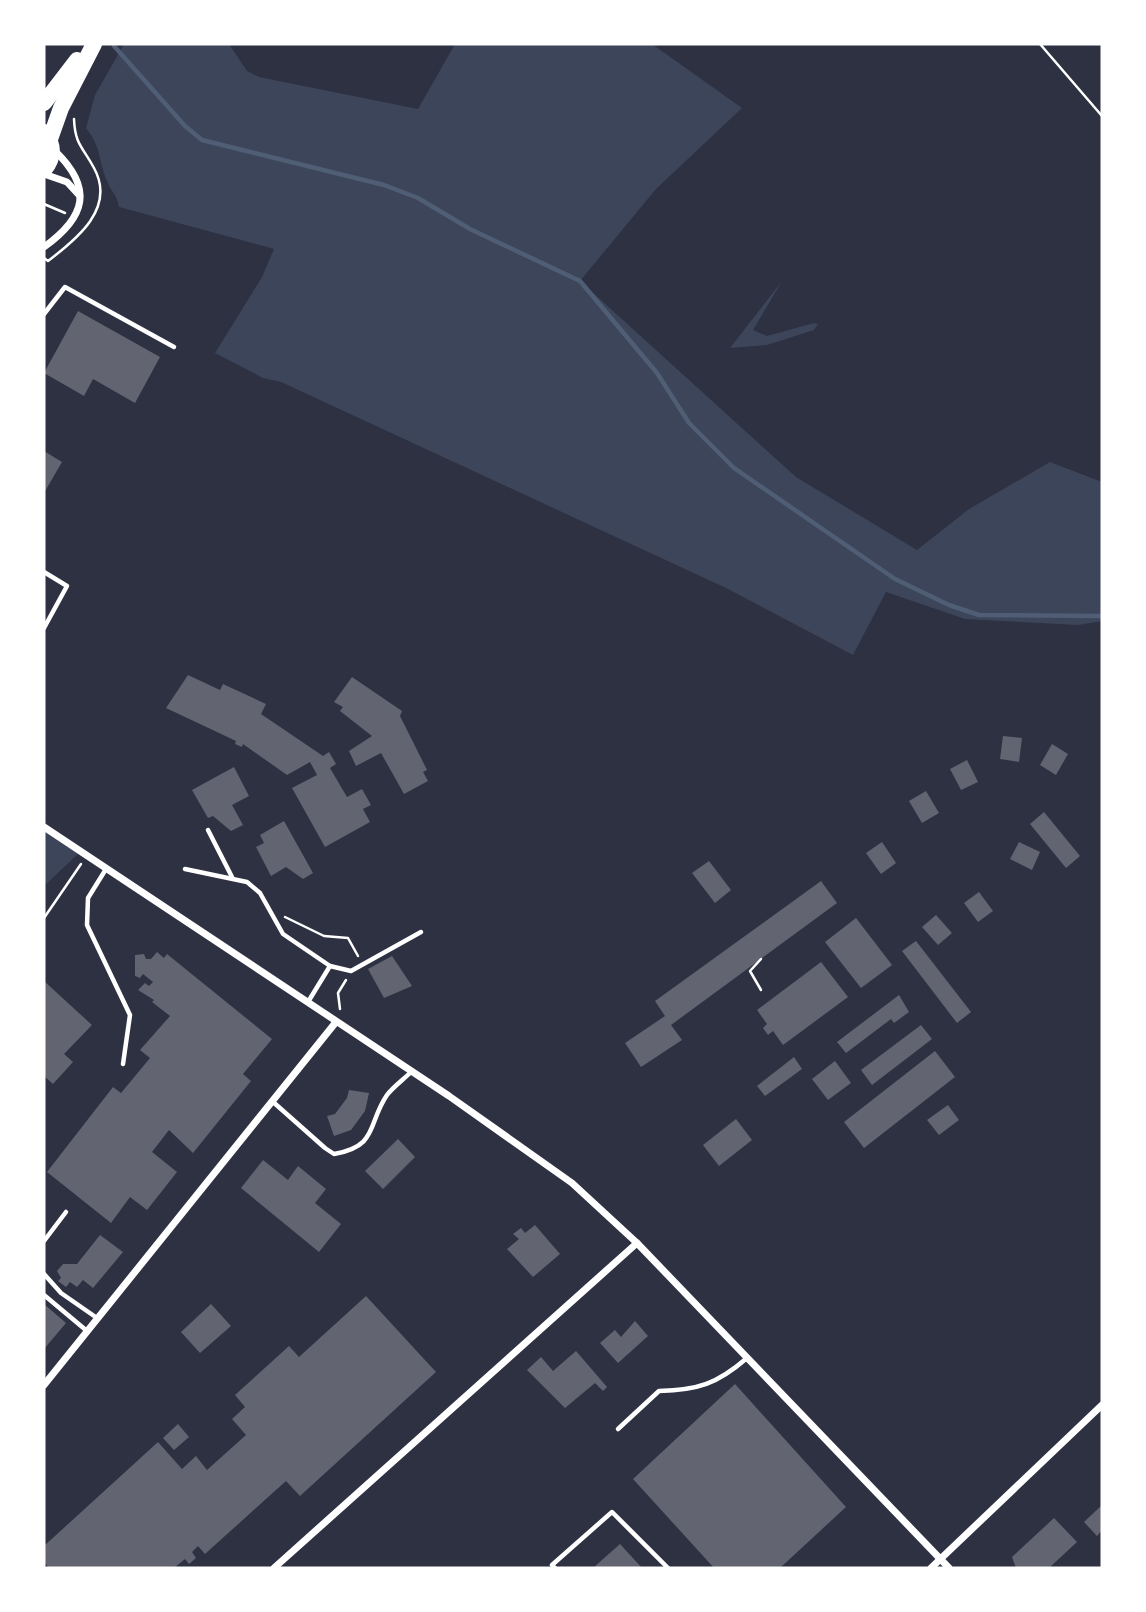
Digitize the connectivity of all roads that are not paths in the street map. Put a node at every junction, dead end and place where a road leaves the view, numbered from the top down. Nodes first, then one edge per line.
1 (91, 44) edge
2 (44, 103) edge
3 (49, 140) edge
4 (44, 172) edge
5 (81, 199) junction
6 (44, 247) edge
7 (44, 314) edge
8 (174, 347) dead end
9 (44, 572) edge
10 (44, 628) edge
11 (44, 827) edge
12 (208, 830) dead end
13 (107, 869) junction
14 (185, 869) dead end
15 (232, 877) junction
16 (421, 932) dead end
17 (330, 967) junction
18 (307, 1003) junction
19 (336, 1022) junction
20 (123, 1063) dead end
21 (411, 1072) junction
22 (272, 1101) junction
23 (66, 1212) dead end
24 (44, 1241) edge
25 (637, 1243) junction
26 (44, 1274) edge
27 (44, 1296) edge
28 (97, 1318) junction
29 (87, 1331) junction
30 (748, 1357) junction
31 (44, 1385) edge
32 (1102, 1405) edge
33 (618, 1429) dead end
34 (941, 1560) junction
35 (274, 1568) edge
36 (555, 1568) edge
37 (668, 1568) edge
38 (931, 1568) edge
39 (949, 1568) edge

1 - 2 main road
1 - 3 main road
3 - 4 main road
3 - 5 street
4 - 5 street
5 - 6 street
7 - 8 lane
9 - 10 lane
11 - 13 street
12 - 15 lane
13 - 18 street
13 - 20 lane
14 - 15 lane
15 - 17 lane
16 - 17 lane
17 - 18 lane
18 - 19 street
19 - 21 street
19 - 22 street
21 - 22 lane
21 - 25 street
22 - 28 street
23 - 24 lane
25 - 30 street
25 - 35 street
26 - 28 lane
27 - 29 lane
28 - 29 street
29 - 31 street
30 - 33 lane
30 - 34 street
32 - 34 street
34 - 38 street
34 - 39 street
36 - 37 lane

